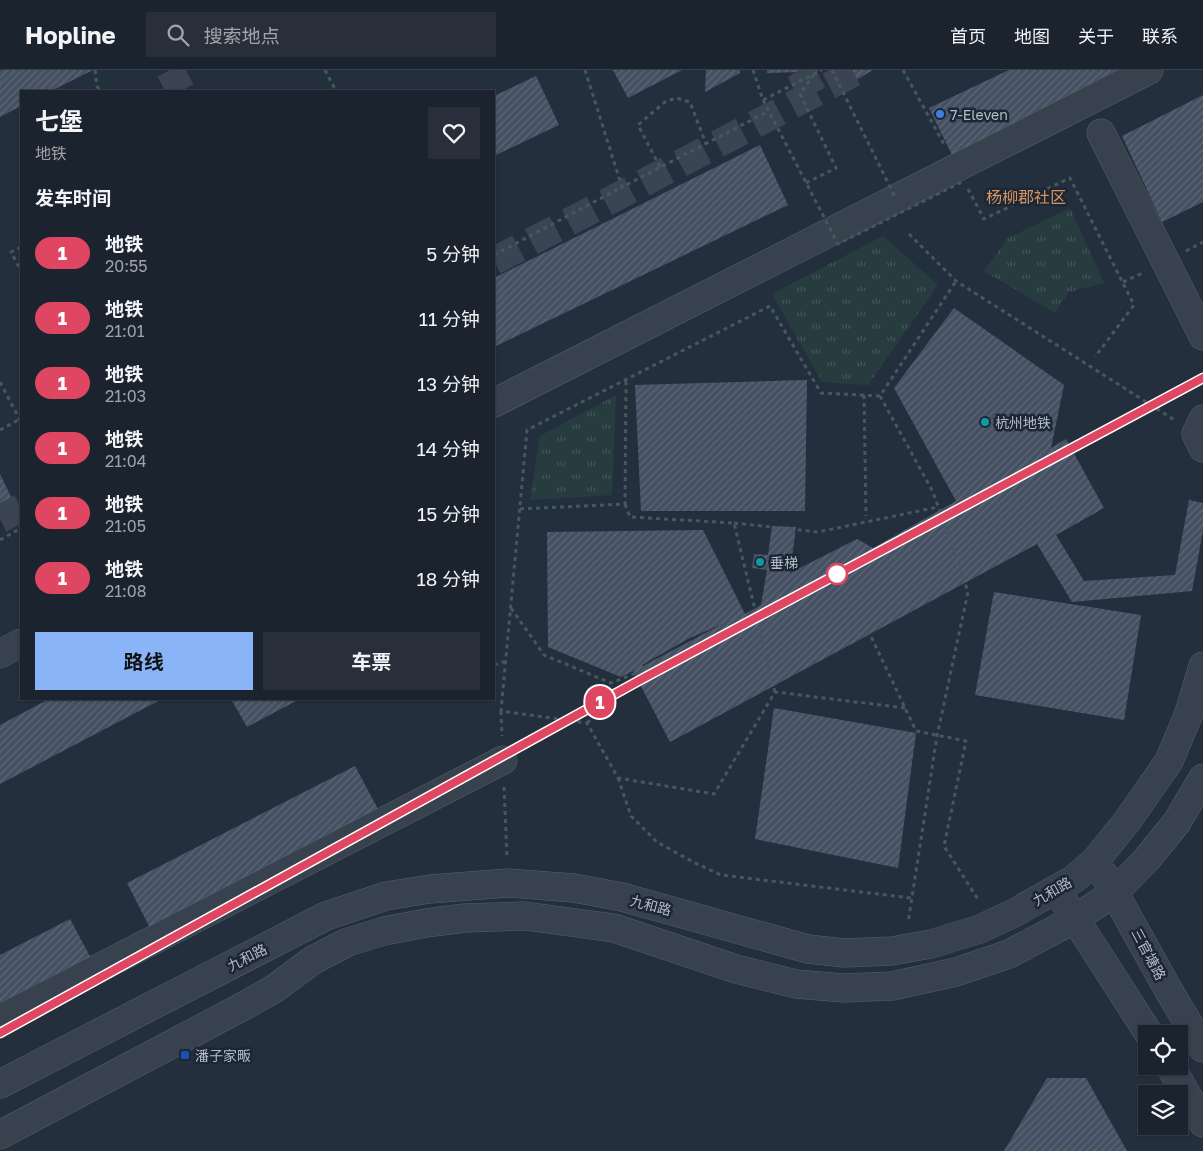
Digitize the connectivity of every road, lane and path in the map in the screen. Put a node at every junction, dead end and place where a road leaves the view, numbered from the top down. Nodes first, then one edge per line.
1 (22, 70) edge
2 (95, 70) edge
3 (325, 70) edge
4 (585, 70) edge
5 (753, 70) edge
6 (817, 70) edge
7 (822, 70) edge
8 (832, 70) edge
9 (1149, 70) edge
10 (0, 82) edge
11 (99, 90) edge
12 (335, 90) edge
13 (763, 100) junction
14 (769, 111) junction
15 (1101, 133) dead end
16 (706, 144) junction
17 (660, 167) junction
18 (1070, 178) dead end
19 (964, 181) dead end
20 (806, 183) junction
21 (622, 187) junction
22 (896, 199) junction
23 (831, 232) junction
24 (909, 234) dead end
25 (20, 248) edge
26 (495, 254) edge
27 (20, 269) edge
28 (956, 281) junction
29 (1203, 336) edge
30 (1095, 357) dead end
31 (626, 380) junction
32 (0, 382) edge
33 (4, 390) junction
34 (0, 393) edge
35 (864, 395) junction
36 (880, 396) junction
37 (495, 402) edge
38 (20, 421) edge
39 (0, 430) edge
40 (1201, 434) edge
41 (625, 504) junction
42 (938, 507) junction
43 (520, 509) junction
44 (866, 516) dead end
45 (734, 523) junction
46 (20, 529) edge
47 (0, 540) edge
48 (510, 608) junction
49 (757, 618) junction
50 (868, 630) dead end
51 (20, 644) edge
52 (0, 654) edge
53 (506, 661) junction
54 (495, 665) edge
55 (654, 666) junction
56 (1203, 666) edge
57 (775, 692) junction
58 (905, 708) junction
59 (501, 712) junction
60 (587, 723) junction
61 (937, 736) junction
62 (503, 760) junction
63 (618, 778) junction
64 (1203, 778) edge
65 (1095, 861) junction
66 (508, 883) junction
67 (1056, 889) junction
68 (1115, 892) junction
69 (911, 898) junction
70 (979, 901) dead end
71 (1075, 919) junction
72 (908, 923) dead end
73 (0, 1019) edge
74 (1143, 1025) edge
75 (1203, 1048) edge
76 (1175, 1075) edge
77 (0, 1084) edge
78 (1203, 1123) edge
79 (0, 1135) edge

1 - 10 path
2 - 11 path
3 - 12 path
4 - 21 path
5 - 13 path, bridge
6 - 20 path, bridge
7 - 13 path, bridge
8 - 22 path, bridge
9 - 22 street
13 - 14 path, bridge
14 - 16 path
14 - 20 path, bridge
15 - 29 street
16 - 17 path
16 - 17 path
17 - 21 path
18 - 30 path
19 - 23 path, bridge
20 - 23 path, bridge
21 - 26 path
22 - 23 street
23 - 37 street
24 - 28 path
25 - 27 path
28 - 36 path
28 - 40 path
31 - 35 path
31 - 41 path
31 - 43 path
32 - 33 path
33 - 34 path
33 - 38 path
35 - 36 path
35 - 44 path
36 - 42 path
38 - 39 path
41 - 43 path
41 - 45 path
42 - 45 path
42 - 61 path
43 - 48 path
45 - 49 path
46 - 47 path
48 - 53 path
48 - 55 path
49 - 55 path
49 - 57 path
50 - 58 path
51 - 52 street
53 - 54 path
53 - 59 path
55 - 60 path
56 - 65 street, 九和路
57 - 58 path
57 - 63 path
58 - 61 path
59 - 60 path
59 - 62 path
60 - 63 path
61 - 69 path
61 - 70 path
62 - 66 path
62 - 73 street
63 - 69 path
64 - 68 street
65 - 67 street, 九和路
65 - 68 street, 三官塘路
66 - 67 street, 九和路
66 - 77 street, 九和路
67 - 71 street
68 - 71 street
68 - 75 street, 三官塘路
69 - 72 path
71 - 74 street
71 - 79 street
76 - 78 street

